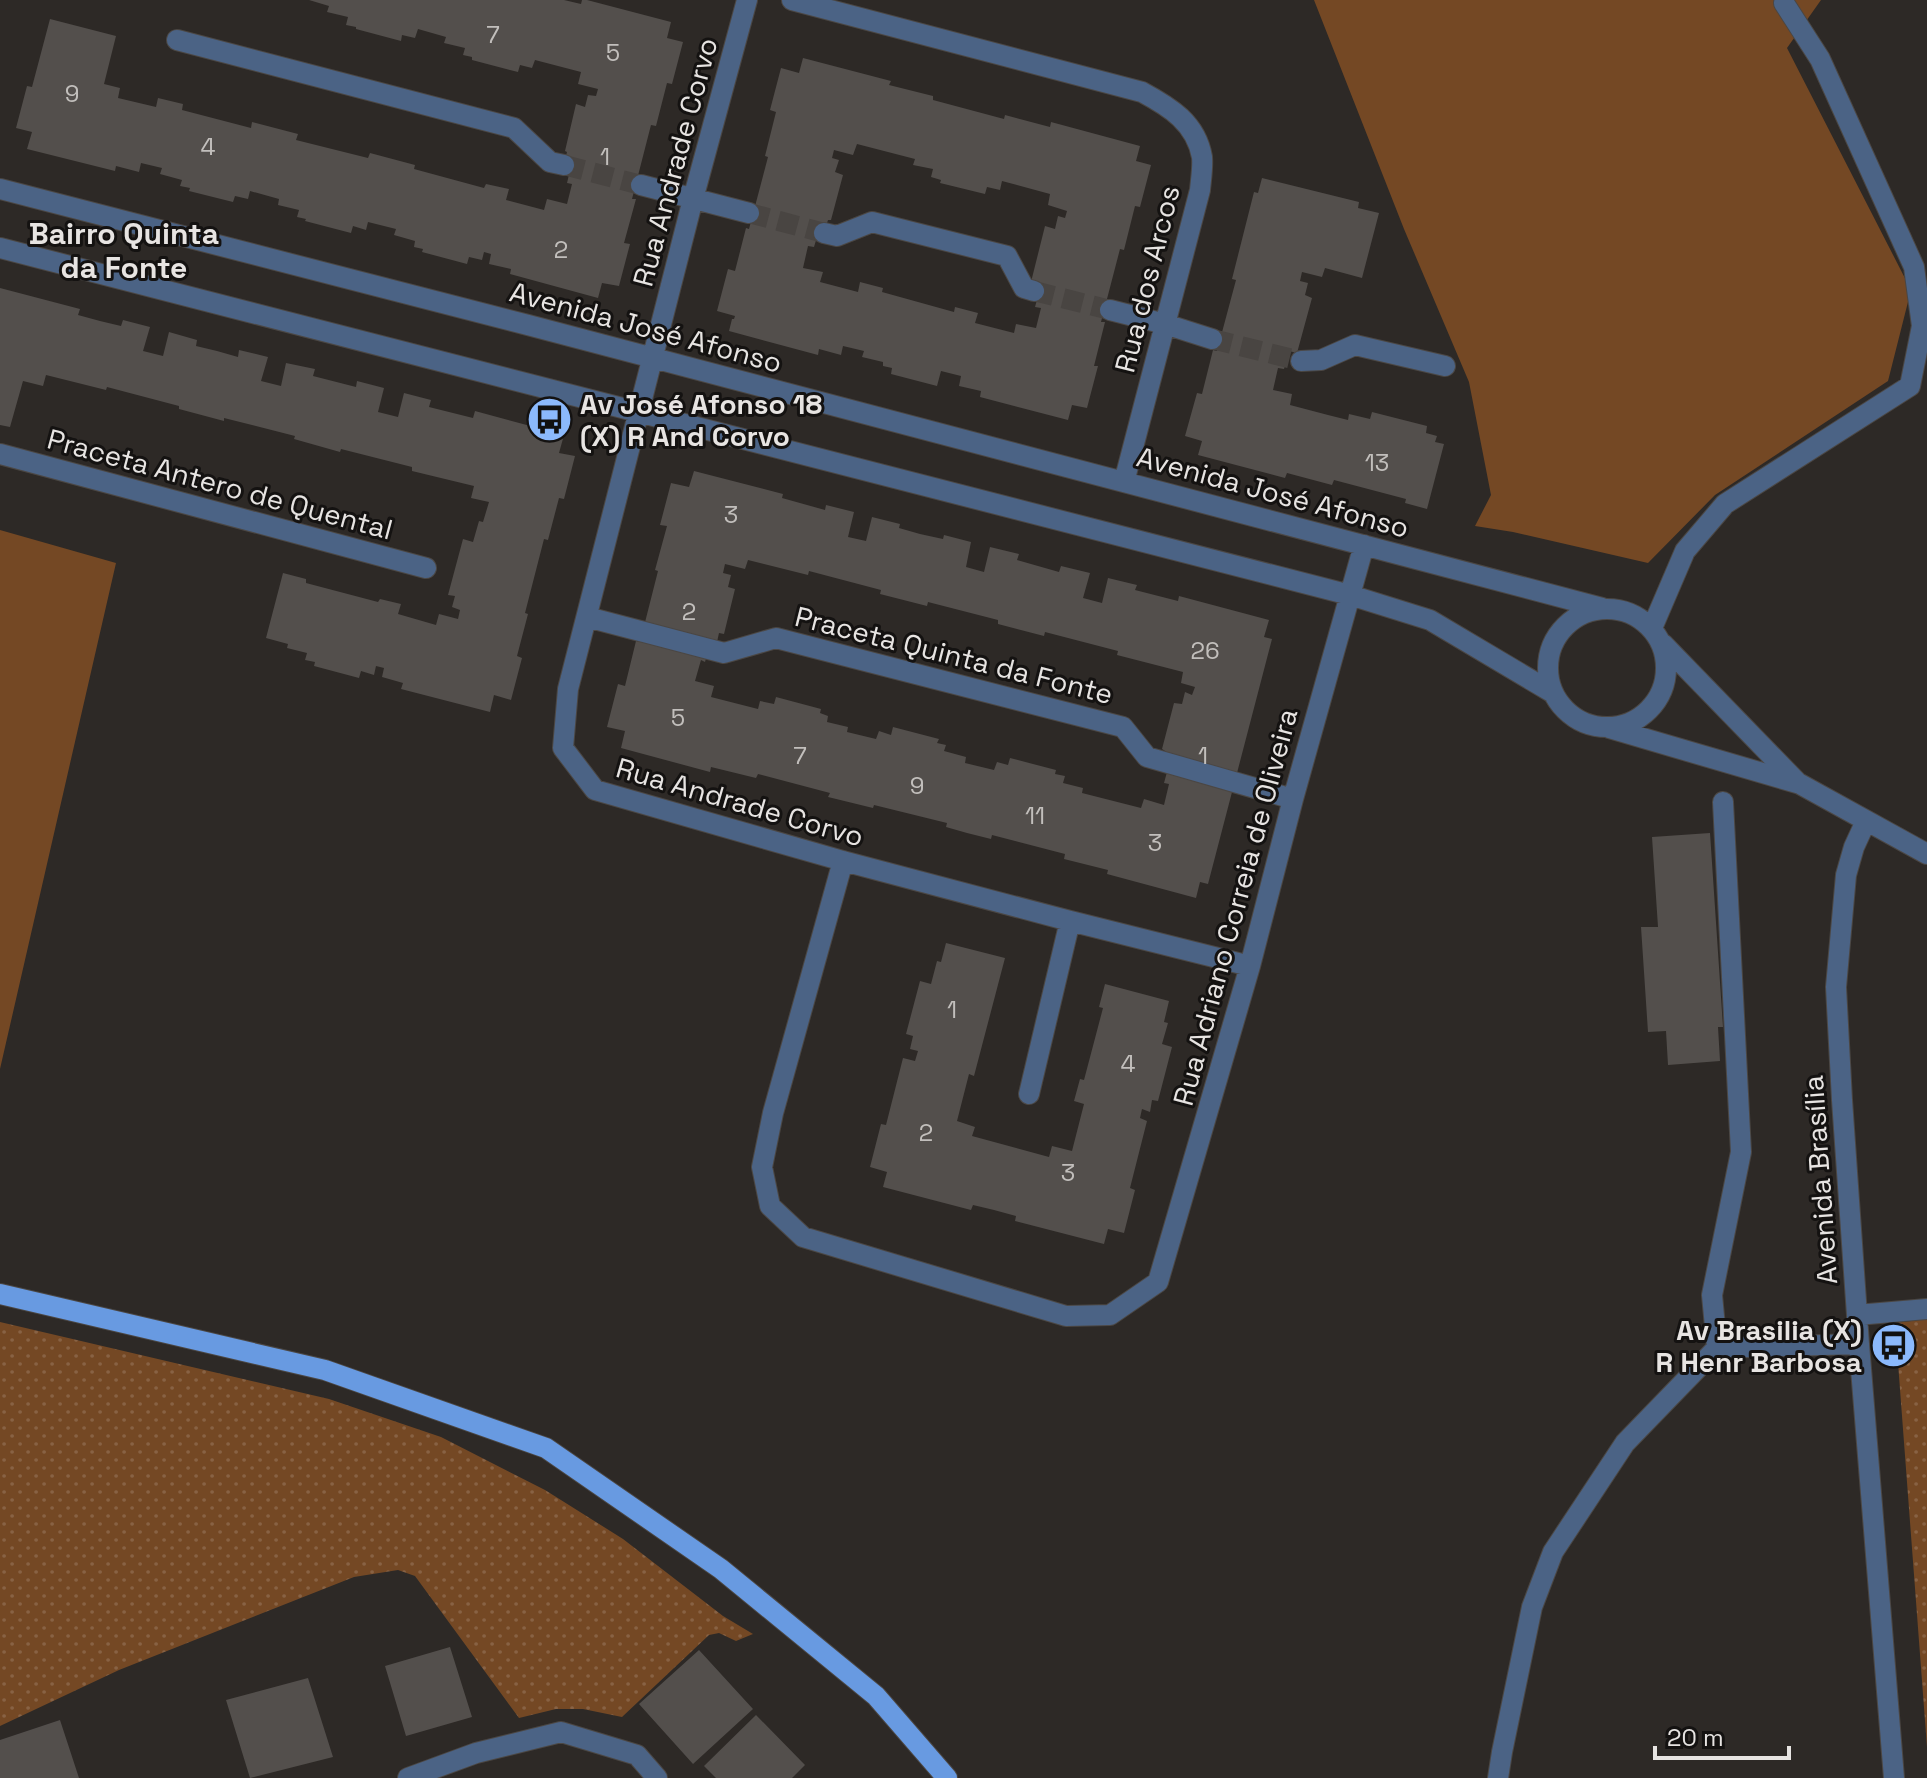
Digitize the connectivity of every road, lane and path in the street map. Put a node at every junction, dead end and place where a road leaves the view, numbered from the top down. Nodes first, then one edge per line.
1 (747, 0) edge
2 (792, 0) edge
3 (1784, 3) dead end
4 (177, 40) dead end
5 (564, 165) tunnel mouth
6 (641, 185) tunnel mouth
7 (0, 189) edge
8 (693, 199) junction
9 (749, 213) tunnel mouth
10 (824, 233) tunnel mouth
11 (0, 248) edge
12 (1034, 291) tunnel mouth
13 (1110, 310) tunnel mouth
14 (1165, 324) junction
15 (1212, 339) tunnel mouth
16 (653, 358) junction
17 (1301, 361) tunnel mouth
18 (1445, 366) dead end
19 (639, 413) junction
20 (0, 454) edge
21 (1124, 482) junction
22 (1364, 545) junction
23 (426, 568) dead end
24 (1350, 595) junction
25 (1602, 608) junction
26 (587, 617) junction
27 (1657, 635) junction
28 (1553, 693) junction
29 (1609, 727) junction
30 (1800, 784) junction
31 (1293, 799) junction
32 (1723, 802) dead end
33 (1866, 821) junction
34 (1927, 854) edge
35 (843, 861) junction
36 (1070, 921) junction
37 (1250, 966) junction
38 (1029, 1094) dead end
39 (0, 1294) edge
40 (1927, 1309) edge
41 (1857, 1315) junction
42 (1859, 1344) junction
43 (1717, 1348) junction
44 (408, 1778) edge
45 (657, 1778) edge
46 (947, 1778) edge
47 (1498, 1778) edge
48 (1894, 1778) edge

1 - 8 street, Rua Andrade Corvo
2 - 14 street, Rua dos Arcos
3 - 27 street
4 - 5 street
6 - 8 street
7 - 16 street, Avenida José Afonso
8 - 9 street
8 - 16 street, Rua Andrade Corvo
10 - 12 street
11 - 19 street
13 - 14 street
14 - 15 street
14 - 21 street, Rua dos Arcos
16 - 19 street, Rua Andrade Corvo
16 - 21 street, Avenida José Afonso
17 - 18 street
19 - 24 street
19 - 26 street, Rua Andrade Corvo
20 - 23 street, Praceta Antero de Quental
21 - 22 street, Avenida José Afonso
22 - 24 street, Rua Adriano Correia de Oliveira
22 - 25 street, Avenida José Afonso
24 - 28 street
24 - 31 street, Rua Adriano Correia de Oliveira
25 - 27 street
25 - 28 street
26 - 31 street, Praceta Quinta da Fonte
26 - 35 street, Rua Andrade Corvo
27 - 29 street
27 - 30 street
28 - 29 street
29 - 30 street
30 - 33 street
31 - 37 street, Rua Adriano Correia de Oliveira
32 - 43 street
33 - 34 street
33 - 41 street, Avenida Brasília
35 - 36 street, Rua Andrade Corvo
35 - 37 street, Rua Adriano Correia de Oliveira
36 - 37 street, Rua Andrade Corvo
36 - 38 street
39 - 46 main road
40 - 41 street
41 - 42 street, Avenida Brasília
42 - 43 street
42 - 48 street, Avenida Brasília
43 - 47 street
44 - 45 street

